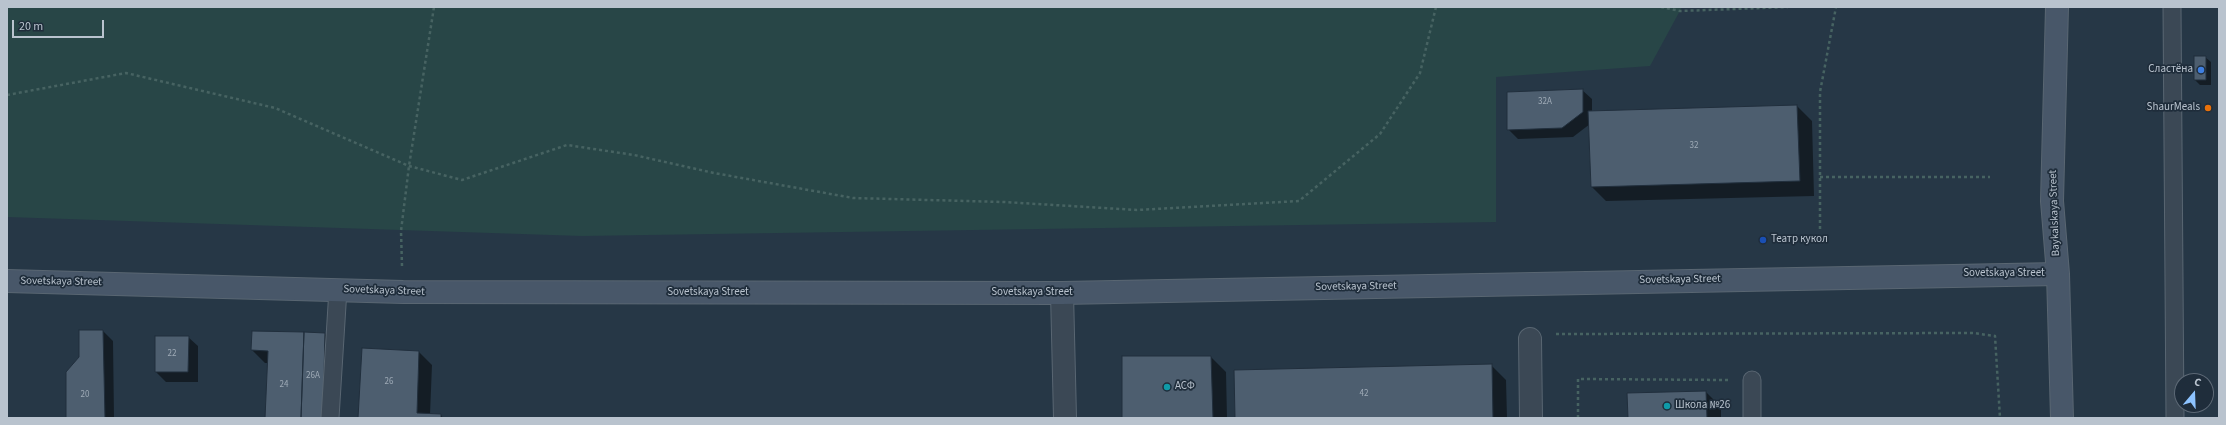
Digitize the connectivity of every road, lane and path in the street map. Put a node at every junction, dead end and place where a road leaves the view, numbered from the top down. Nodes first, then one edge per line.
1 (434, 7) edge
2 (1436, 7) edge
3 (1661, 7) edge
4 (1788, 7) edge
5 (1836, 7) edge
6 (2057, 7) edge
7 (2172, 7) edge
8 (7, 95) edge
9 (408, 166) junction
10 (1990, 176) dead end
11 (1820, 177) junction
12 (1820, 229) dead end
13 (2058, 274) junction
14 (7, 281) edge
15 (338, 289) junction
16 (403, 292) junction
17 (1062, 293) junction
18 (1553, 334) dead end
19 (1530, 339) dead end
20 (1752, 380) joint
21 (330, 418) edge
22 (1065, 418) edge
23 (1531, 418) edge
24 (1578, 418) edge
25 (1752, 418) edge
26 (2000, 418) edge
27 (2062, 418) edge
28 (2175, 418) edge

1 - 9 path
2 - 9 path
3 - 4 path
5 - 11 path
6 - 13 main road, Baykalskaya Street
7 - 28 lane
8 - 9 path
9 - 16 path
10 - 11 path
11 - 12 path
13 - 17 main road, Sovetskaya Street
13 - 27 main road, Baykalskaya Street
14 - 15 main road, Sovetskaya Street
15 - 16 main road, Sovetskaya Street
15 - 21 lane
16 - 17 main road, Sovetskaya Street
17 - 22 street
18 - 26 path
19 - 23 street
20 - 24 path
20 - 25 lane

